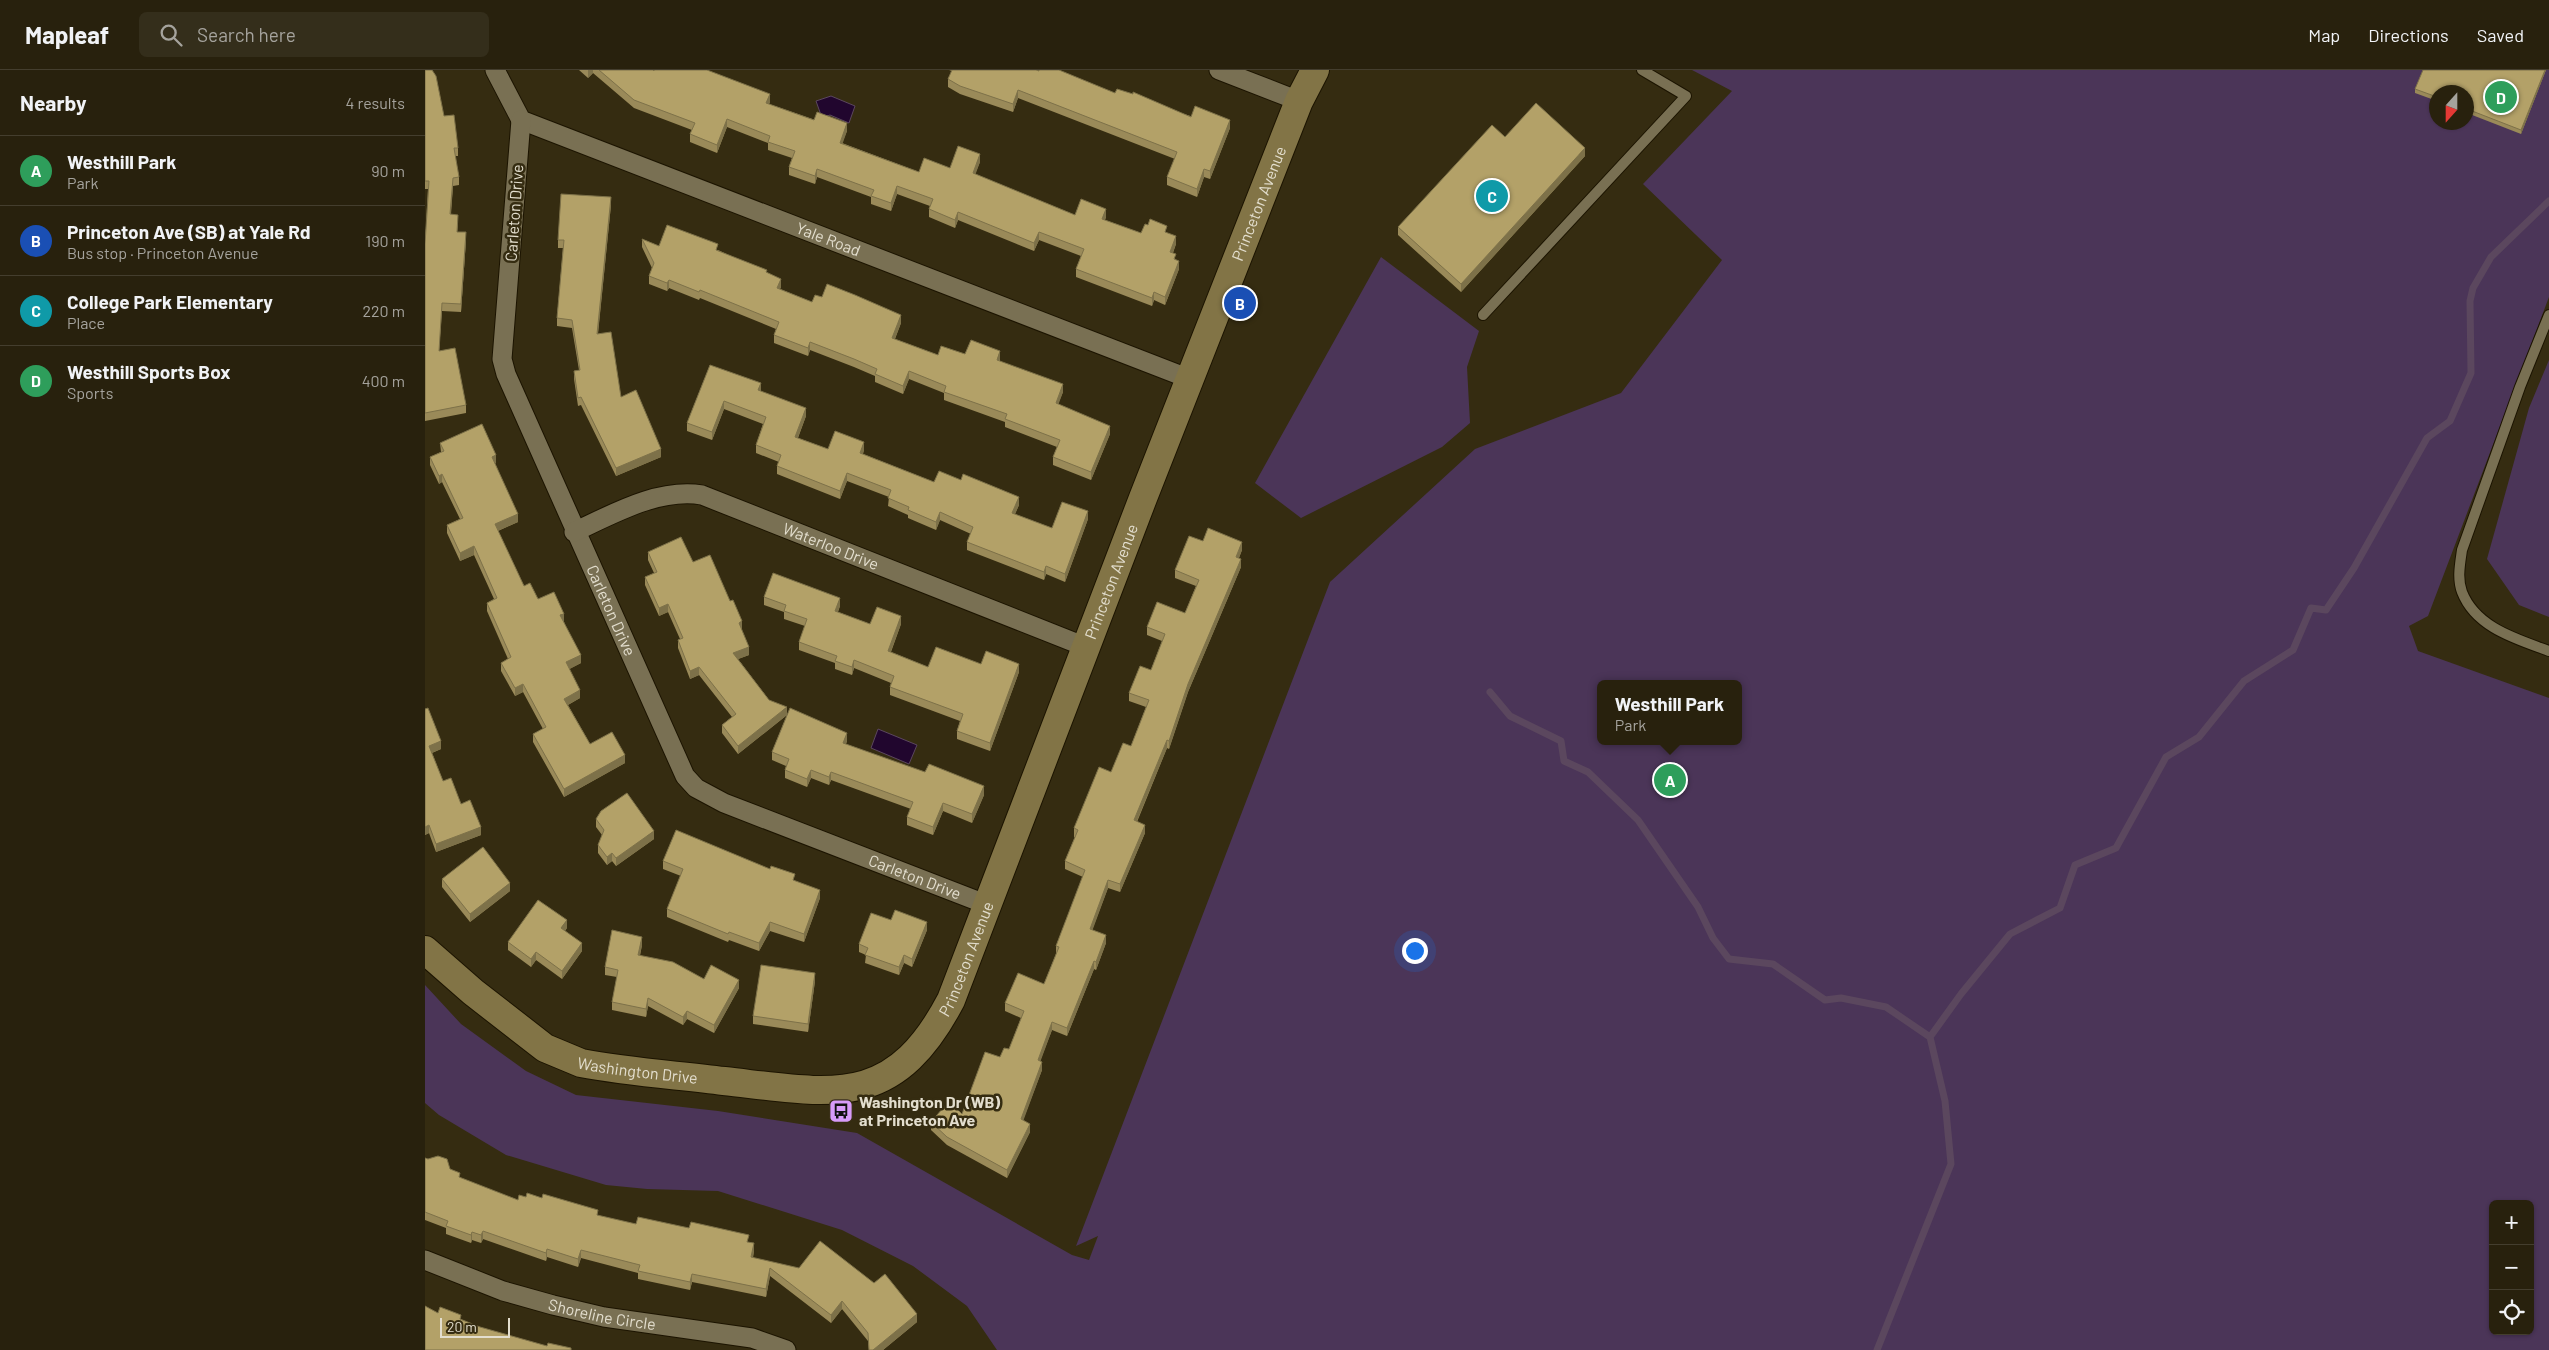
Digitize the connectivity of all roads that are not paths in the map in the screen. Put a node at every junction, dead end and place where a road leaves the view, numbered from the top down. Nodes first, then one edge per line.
1 (495, 70) edge
2 (1219, 70) edge
3 (1315, 70) edge
4 (1642, 70) edge
5 (1299, 101) junction
6 (521, 120) junction
7 (2549, 315) edge
8 (1483, 316) dead end
9 (1189, 379) junction
10 (574, 532) junction
11 (1086, 647) junction
12 (2549, 651) edge
13 (988, 905) junction
14 (425, 950) edge
15 (885, 1076) joint
16 (425, 1260) edge
17 (785, 1350) edge

1 - 6 street
2 - 5 street
3 - 5 street, Princeton Avenue
4 - 8 lane
5 - 9 street, Princeton Avenue
6 - 9 street, Yale Road
6 - 10 street, Carleton Drive
7 - 12 lane
9 - 11 street, Princeton Avenue
10 - 11 street, Waterloo Drive
10 - 13 street, Carleton Drive
11 - 13 street, Princeton Avenue
13 - 15 street, Princeton Avenue
14 - 15 street, Washington Drive
16 - 17 street, Shoreline Circle

